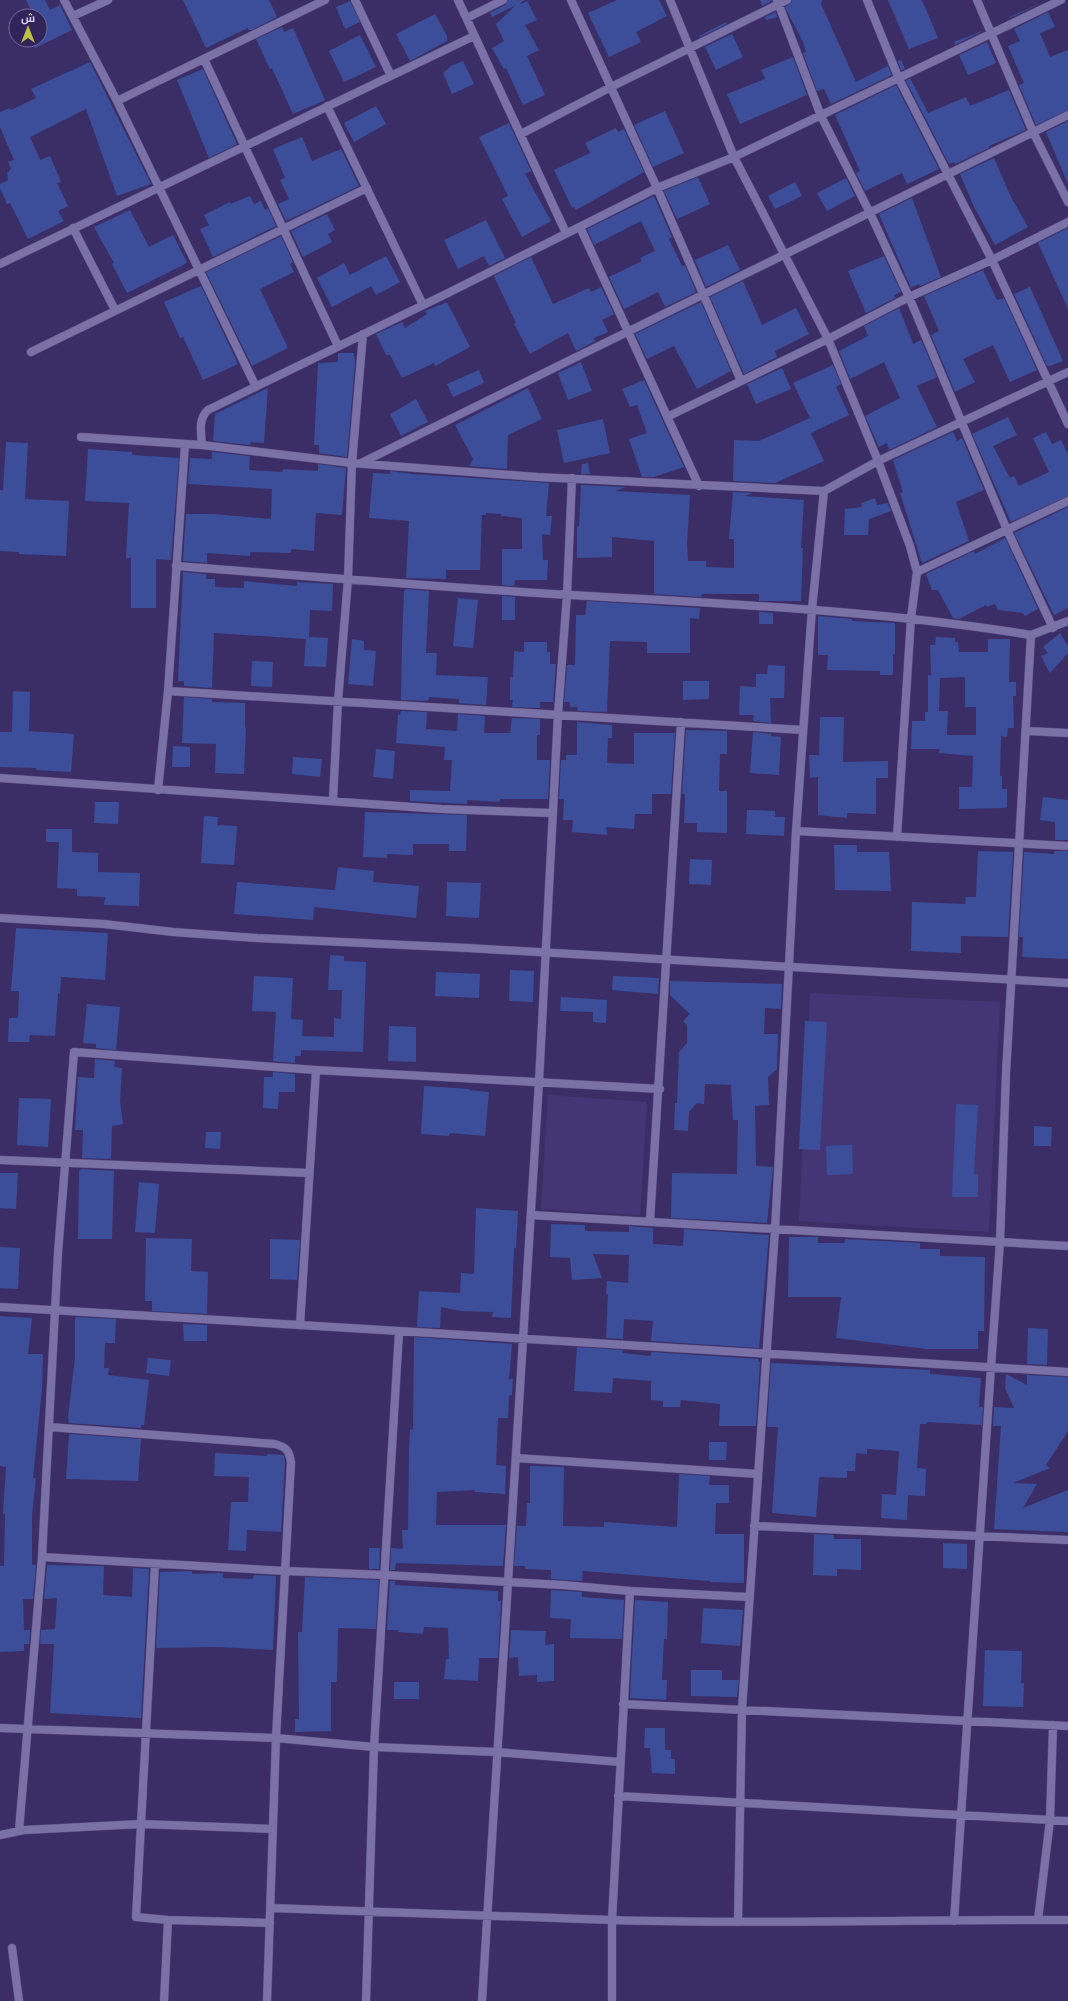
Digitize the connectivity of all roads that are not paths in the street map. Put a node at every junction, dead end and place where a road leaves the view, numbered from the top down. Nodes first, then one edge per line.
1 (64, 0) edge
2 (108, 0) edge
3 (325, 0) edge
4 (355, 0) edge
5 (458, 0) edge
6 (503, 0) edge
7 (571, 0) edge
8 (670, 0) edge
9 (786, 0) edge
10 (867, 0) edge
11 (977, 0) edge
12 (1061, 0) edge
13 (778, 2) edge
14 (73, 16) junction
15 (467, 18) junction
16 (991, 33) junction
17 (474, 36) junction
18 (690, 48) junction
19 (204, 59) junction
20 (391, 76) junction
21 (899, 79) junction
22 (611, 87) junction
23 (118, 102) junction
24 (327, 106) junction
25 (1068, 115) edge
26 (821, 116) junction
27 (1033, 132) junction
28 (521, 134) junction
29 (245, 146) junction
30 (734, 156) junction
31 (949, 174) junction
32 (159, 187) junction
33 (367, 188) junction
34 (658, 188) junction
35 (1068, 202) edge
36 (870, 213) junction
37 (1068, 222) edge
38 (580, 227) junction
39 (73, 228) junction
40 (283, 228) junction
41 (566, 233) junction
42 (785, 254) junction
43 (992, 260) junction
44 (0, 264) edge
45 (200, 269) junction
46 (704, 295) junction
47 (908, 297) junction
48 (423, 305) junction
49 (115, 310) junction
50 (628, 332) junction
51 (363, 334) junction
52 (828, 339) junction
53 (338, 346) junction
54 (31, 352) dead end
55 (1068, 372) edge
56 (741, 381) junction
57 (1048, 381) junction
58 (256, 386) junction
59 (667, 417) junction
60 (960, 421) junction
61 (1068, 424) edge
62 (81, 437) dead end
63 (185, 444) junction
64 (202, 445) junction
65 (878, 461) junction
66 (352, 463) junction
67 (360, 464) junction
68 (572, 478) junction
69 (699, 486) junction
70 (824, 491) junction
71 (1068, 501) edge
72 (1007, 530) junction
73 (176, 566) junction
74 (917, 572) junction
75 (348, 580) junction
76 (567, 595) junction
77 (812, 609) junction
78 (912, 618) junction
79 (1068, 621) edge
80 (1053, 628) junction
81 (1031, 635) junction
82 (168, 691) junction
83 (338, 701) junction
84 (558, 714) junction
85 (682, 722) junction
86 (803, 730) junction
87 (1027, 731) junction
88 (1068, 733) edge
89 (0, 778) edge
90 (158, 790) junction
91 (333, 800) junction
92 (552, 813) junction
93 (796, 831) junction
94 (897, 837) junction
95 (1020, 844) junction
96 (1068, 846) edge
97 (0, 918) edge
98 (545, 953) junction
99 (667, 959) junction
100 (788, 967) junction
101 (1012, 979) junction
102 (1068, 983) edge
103 (316, 1070) junction
104 (539, 1082) junction
105 (660, 1089) junction
106 (0, 1160) edge
107 (65, 1164) junction
108 (309, 1173) junction
109 (531, 1216) junction
110 (650, 1222) junction
111 (774, 1230) junction
112 (1000, 1242) junction
113 (1068, 1246) edge
114 (0, 1307) edge
115 (55, 1312) junction
116 (300, 1325) junction
117 (399, 1332) junction
118 (524, 1339) junction
119 (766, 1355) junction
120 (991, 1367) junction
121 (1068, 1372) edge
122 (49, 1428) junction
123 (516, 1458) junction
124 (758, 1474) junction
125 (754, 1526) junction
126 (980, 1536) junction
127 (1068, 1540) edge
128 (42, 1557) junction
129 (155, 1564) junction
130 (286, 1571) junction
131 (385, 1575) junction
132 (508, 1583) junction
133 (630, 1591) junction
134 (749, 1597) junction
135 (623, 1704) junction
136 (742, 1709) junction
137 (968, 1720) junction
138 (1053, 1724) junction
139 (1068, 1726) edge
140 (0, 1728) edge
141 (27, 1729) junction
142 (146, 1733) junction
143 (276, 1738) junction
144 (374, 1747) junction
145 (496, 1752) junction
146 (620, 1762) junction
147 (618, 1796) junction
148 (740, 1804) junction
149 (961, 1814) junction
150 (1050, 1820) junction
151 (1068, 1821) edge
152 (142, 1824) junction
153 (273, 1829) junction
154 (19, 1831) junction
155 (0, 1835) edge
156 (271, 1908) junction
157 (370, 1911) junction
158 (488, 1914) junction
159 (168, 1920) junction
160 (612, 1920) junction
161 (1038, 1920) junction
162 (1068, 1920) edge
163 (954, 1921) junction
164 (738, 1922) junction
165 (270, 1923) junction
166 (12, 1948) dead end
167 (19, 2001) edge
168 (164, 2001) edge
169 (267, 2001) edge
170 (366, 2001) edge
171 (482, 2001) edge
172 (612, 2001) edge

1 - 14 street
2 - 14 street
3 - 19 street
4 - 20 street
5 - 15 street
6 - 15 street
7 - 22 street
8 - 18 street
9 - 13 street
10 - 21 street
11 - 16 street
12 - 16 street
13 - 18 street
13 - 26 street
14 - 23 street
15 - 17 street
16 - 21 street
16 - 27 street
17 - 20 street
17 - 28 street
18 - 22 street
18 - 30 street
19 - 23 street
19 - 29 street
20 - 24 street
21 - 26 street
21 - 31 street
22 - 28 street
22 - 34 street
23 - 32 street
24 - 29 street
24 - 33 street
25 - 27 street
26 - 30 street
26 - 36 street
27 - 31 street
27 - 35 street
28 - 41 street
29 - 32 street
29 - 40 street
30 - 34 street
30 - 42 street
31 - 36 street
31 - 43 street
32 - 39 street
32 - 45 street
33 - 40 street
33 - 48 street
34 - 38 street
34 - 46 street
36 - 42 street
36 - 47 street
37 - 43 street
38 - 41 street
38 - 50 street
39 - 44 street
39 - 49 street
40 - 45 street
40 - 53 street
41 - 48 street
42 - 46 street
42 - 52 street
43 - 47 street
43 - 57 street
45 - 49 street
45 - 58 street
46 - 50 street
46 - 56 street
47 - 52 street
47 - 60 street
48 - 51 street
49 - 54 street
50 - 59 street
50 - 67 street
51 - 53 street
51 - 66 street
52 - 56 street
52 - 65 street
53 - 58 street
55 - 57 street
56 - 59 street
57 - 60 street
57 - 61 street
58 - 64 street
59 - 69 street
60 - 65 street
60 - 72 street
62 - 63 street
63 - 64 street
63 - 73 street
64 - 66 street
65 - 70 street
65 - 74 street
66 - 67 street
66 - 75 street
67 - 68 street
68 - 69 street
68 - 76 street
69 - 70 street
70 - 77 street
71 - 72 street
72 - 74 street
72 - 80 street
73 - 75 street
73 - 82 street
74 - 78 street
75 - 76 street
75 - 83 street
76 - 77 street
76 - 84 street
77 - 78 street
77 - 86 street
78 - 81 street
78 - 94 street
79 - 80 street
80 - 81 street
81 - 87 street
82 - 83 street
82 - 90 street
83 - 84 street
83 - 91 street
84 - 85 street
84 - 92 street
85 - 86 street
85 - 99 street
86 - 93 street
87 - 88 street
87 - 95 street
89 - 90 street
90 - 91 street
91 - 92 street
92 - 98 street
93 - 94 street
93 - 100 street
94 - 95 street
95 - 96 street
95 - 101 street
97 - 98 street
98 - 99 street
98 - 104 street
99 - 100 street
99 - 105 street
100 - 101 street
100 - 111 street
101 - 102 street
101 - 112 street
103 - 104 street
103 - 107 street
103 - 108 street
104 - 105 street
104 - 109 street
105 - 110 street
106 - 107 street
107 - 108 street
107 - 115 street
108 - 116 street
109 - 110 street
109 - 118 street
110 - 111 street
111 - 112 street
111 - 119 street
112 - 113 street
112 - 120 street
114 - 115 street
115 - 116 street
115 - 122 street
116 - 117 street
117 - 118 street
117 - 131 street
118 - 119 street
118 - 123 street
119 - 120 street
119 - 124 street
120 - 121 street
120 - 126 street
122 - 128 street
122 - 130 street
123 - 124 street
123 - 132 street
124 - 125 street
125 - 126 street
125 - 134 street
126 - 127 street
126 - 137 street
128 - 129 street
128 - 141 street
129 - 130 street
129 - 142 street
130 - 131 street
130 - 143 street
131 - 132 street
131 - 144 street
132 - 133 street
132 - 145 street
133 - 134 street
133 - 135 street
134 - 136 street
135 - 136 street
135 - 146 street
136 - 137 street
136 - 148 street
137 - 138 street
137 - 149 street
138 - 139 street
138 - 150 street
140 - 141 street
141 - 142 street
141 - 154 street
142 - 143 street
142 - 152 street
143 - 144 street
143 - 153 street
144 - 145 street
144 - 157 street
145 - 146 street
145 - 158 street
146 - 147 street
147 - 148 street
147 - 160 street
148 - 149 street
148 - 164 street
149 - 150 street
149 - 163 street
150 - 151 street
150 - 161 street
152 - 153 street
152 - 154 street
152 - 159 street
153 - 156 street
154 - 155 street
156 - 157 street
156 - 165 street
157 - 158 street
157 - 170 street
158 - 160 street
158 - 171 street
159 - 165 street
159 - 168 street
160 - 164 street
160 - 172 street
161 - 162 street
161 - 163 street
163 - 164 street
165 - 169 street
166 - 167 street

